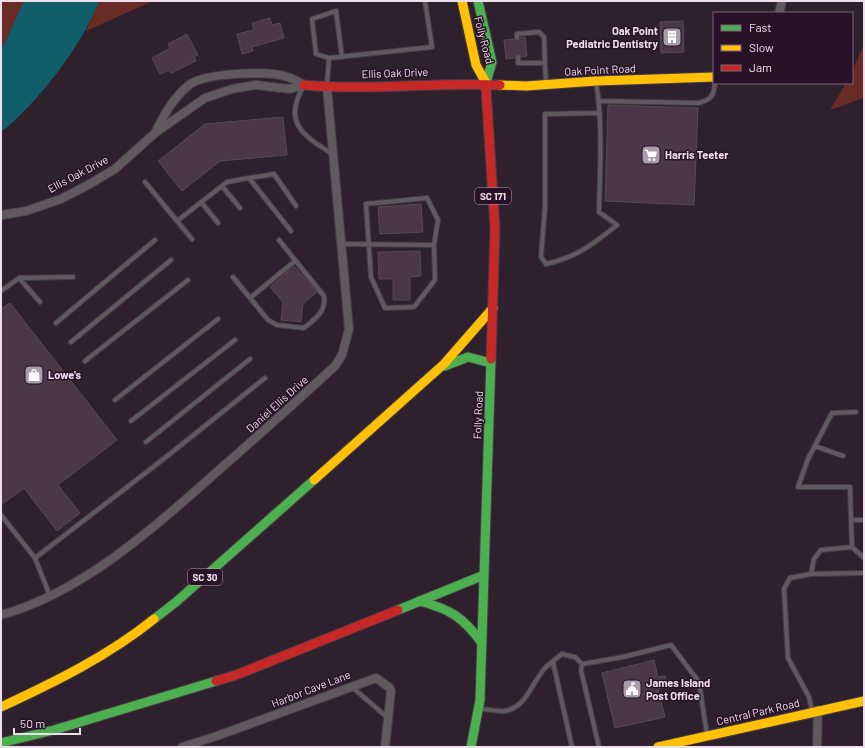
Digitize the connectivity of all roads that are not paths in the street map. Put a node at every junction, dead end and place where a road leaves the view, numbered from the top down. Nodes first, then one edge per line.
1 (424, 1) edge
2 (462, 1) edge
3 (478, 1) edge
4 (782, 1) edge
5 (779, 12) edge
6 (517, 38) dead end
7 (342, 57) junction
8 (518, 57) dead end
9 (329, 58) junction
10 (545, 63) junction
11 (713, 77) edge
12 (596, 81) junction
13 (486, 84) junction
14 (715, 84) edge
15 (304, 85) junction
16 (546, 85) junction
17 (327, 87) junction
18 (599, 101) junction
19 (600, 113) junction
20 (155, 133) junction
21 (333, 154) junction
22 (248, 178) junction
23 (145, 182) dead end
24 (222, 186) junction
25 (201, 202) junction
26 (296, 206) dead end
27 (240, 208) dead end
28 (1, 215) edge
29 (177, 221) junction
30 (218, 224) dead end
31 (291, 230) dead end
32 (192, 239) dead end
33 (155, 240) dead end
34 (279, 240) dead end
35 (342, 244) junction
36 (370, 244) junction
37 (434, 245) junction
38 (172, 260) dead end
39 (295, 261) junction
40 (73, 277) dead end
41 (233, 277) dead end
42 (18, 278) junction
43 (188, 280) dead end
44 (1, 291) edge
45 (250, 298) junction
46 (40, 302) dead end
47 (493, 308) junction
48 (218, 319) dead end
49 (56, 323) dead end
50 (235, 340) dead end
51 (71, 342) dead end
52 (250, 358) dead end
53 (85, 361) dead end
54 (491, 363) junction
55 (440, 367) junction
56 (265, 378) dead end
57 (115, 400) dead end
58 (856, 412) dead end
59 (131, 421) dead end
60 (146, 442) dead end
61 (815, 446) junction
62 (843, 456) dead end
63 (1, 515) edge
64 (852, 520) junction
65 (864, 520) edge
66 (852, 547) junction
67 (35, 558) junction
68 (864, 558) edge
69 (864, 573) edge
70 (484, 574) junction
71 (811, 574) junction
72 (50, 596) junction
73 (419, 601) junction
74 (1, 615) edge
75 (482, 643) junction
76 (553, 662) junction
77 (582, 664) junction
78 (350, 686) junction
79 (864, 701) edge
80 (1, 707) edge
81 (478, 709) junction
82 (815, 711) junction
83 (388, 718) junction
84 (707, 736) junction
85 (1, 743) edge
86 (182, 747) edge
87 (385, 747) edge
88 (471, 747) edge
89 (572, 747) edge
90 (599, 747) edge
91 (658, 747) edge
92 (817, 747) edge

1 - 7 lane
2 - 13 main road, Folly Road / SC 171
3 - 13 main road, Folly Road / SC 171
4 - 5 street
6 - 10 lane
7 - 9 lane
7 - 9 lane
8 - 10 lane
9 - 17 lane
10 - 16 lane
11 - 12 main road, Oak Point Road
12 - 16 main road, Oak Point Road
12 - 18 lane
13 - 16 main road, Oak Point Road
13 - 17 main road, Ellis Oak Drive
13 - 47 main road, Folly Road / SC 171
14 - 18 lane
15 - 17 main road, Ellis Oak Drive
15 - 20 street, Ellis Oak Drive
15 - 20 street, Ellis Oak Drive
15 - 21 lane
17 - 21 street, Daniel Ellis Drive
18 - 19 lane
19 - 19 lane
20 - 28 street, Ellis Oak Drive
21 - 35 street, Daniel Ellis Drive
22 - 24 lane
22 - 26 lane
22 - 31 lane
23 - 29 lane
24 - 25 lane
24 - 27 lane
25 - 29 lane
25 - 30 lane
29 - 32 lane
33 - 49 lane
34 - 39 lane
35 - 36 lane
35 - 72 street, Daniel Ellis Drive
36 - 37 lane
36 - 37 lane
36 - 37 lane
38 - 51 lane
39 - 45 lane
39 - 45 lane
40 - 42 lane
41 - 45 lane
42 - 44 lane
42 - 46 lane
43 - 53 lane
47 - 54 main road, Folly Road / SC 171
47 - 55 main road, SC 30
48 - 57 lane
50 - 59 lane
52 - 60 lane
54 - 55 main road
54 - 70 main road, Folly Road / SC 171
55 - 80 main road, SC 30
56 - 67 lane
58 - 61 lane
61 - 62 lane
61 - 64 lane
63 - 67 lane
64 - 65 lane
64 - 66 lane
66 - 68 lane
66 - 71 lane
67 - 72 lane
69 - 71 lane
70 - 73 main road
70 - 75 main road, Folly Road
71 - 82 lane
72 - 74 street, Daniel Ellis Drive
73 - 75 main road
73 - 85 main road
75 - 81 main road, Folly Road
76 - 77 lane
76 - 81 lane
76 - 89 lane
77 - 84 lane
77 - 90 lane
78 - 83 lane
78 - 83 street, Harbor Cave Lane
78 - 86 street, Harbor Cave Lane
79 - 82 main road, Central Park Road
81 - 88 main road, Folly Road
82 - 84 main road, Central Park Road
82 - 92 street
83 - 87 street, Harbor Cave Lane
84 - 91 main road, Central Park Road

